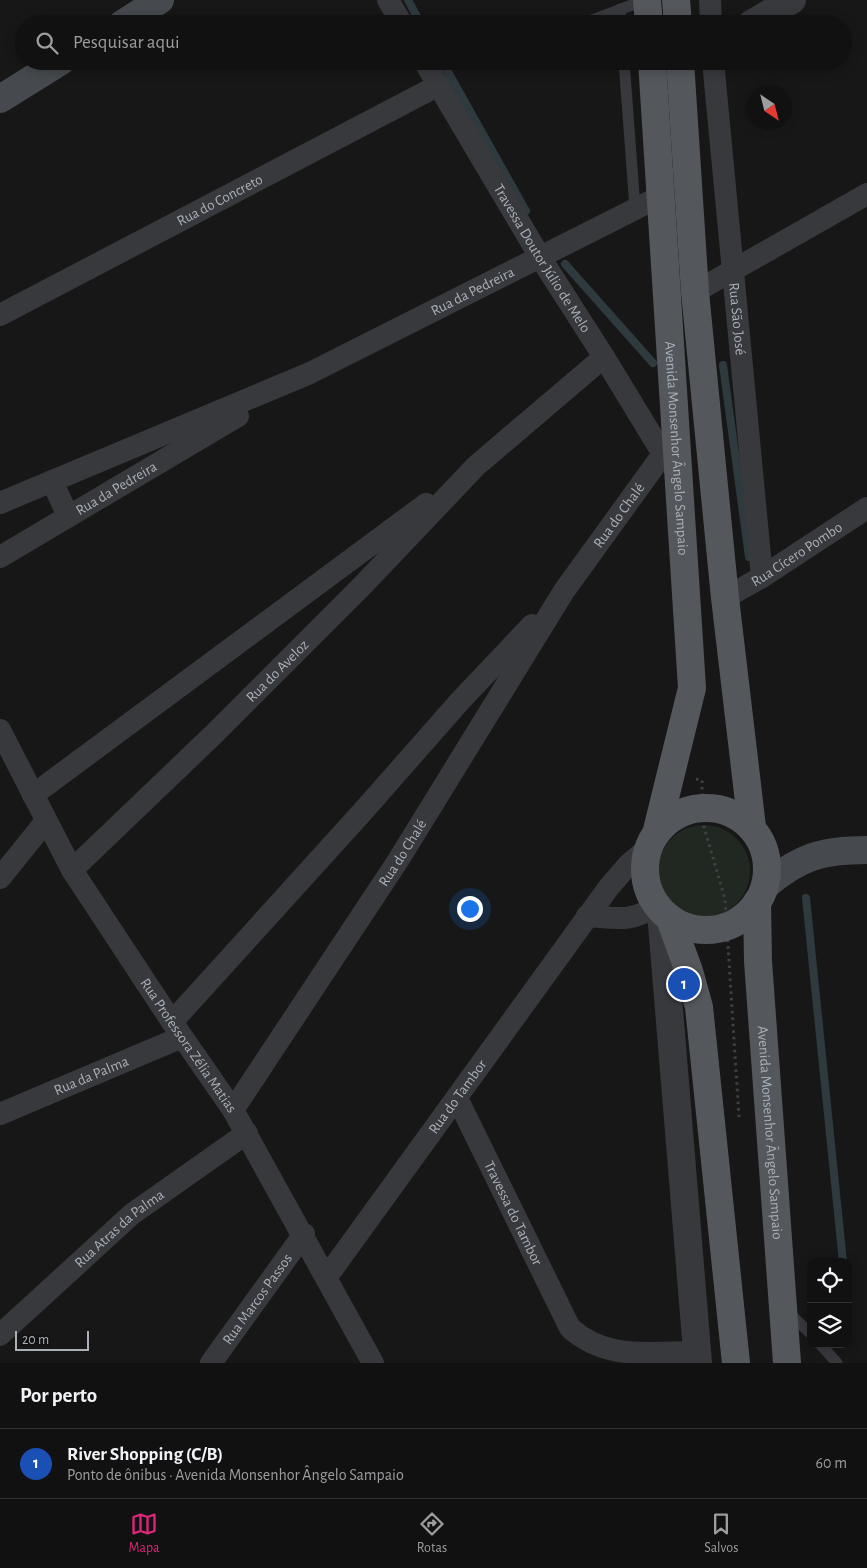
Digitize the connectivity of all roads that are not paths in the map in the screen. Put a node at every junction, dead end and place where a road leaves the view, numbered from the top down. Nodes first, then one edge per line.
1 (160, 0) edge
2 (388, 0) edge
3 (646, 0) edge
4 (676, 0) edge
5 (710, 0) edge
6 (792, 0) edge
7 (620, 9) junction
8 (136, 15) edge
9 (397, 15) edge
10 (605, 15) edge
11 (620, 15) edge
12 (648, 15) edge
13 (677, 15) edge
14 (711, 15) edge
15 (766, 15) edge
16 (47, 70) edge
17 (429, 70) edge
18 (625, 70) edge
19 (653, 70) edge
20 (681, 70) edge
21 (714, 70) edge
22 (438, 85) junction
23 (0, 100) edge
24 (867, 194) edge
25 (661, 196) junction
26 (635, 208) junction
27 (540, 257) junction
28 (731, 272) junction
29 (695, 292) junction
30 (0, 315) edge
31 (604, 357) junction
32 (310, 373) junction
33 (669, 449) junction
34 (476, 466) junction
35 (52, 481) junction
36 (0, 503) edge
37 (867, 508) edge
38 (68, 516) junction
39 (0, 557) edge
40 (762, 577) junction
41 (564, 591) junction
42 (726, 598) junction
43 (293, 602) junction
44 (317, 631) junction
45 (0, 730) edge
46 (33, 796) junction
47 (46, 821) junction
48 (752, 827) junction
49 (652, 840) junction
50 (862, 847) edge
51 (72, 870) junction
52 (0, 878) edge
53 (761, 894) junction
54 (662, 912) junction
55 (587, 916) junction
56 (177, 1030) junction
57 (457, 1098) junction
58 (233, 1110) junction
59 (0, 1114) edge
60 (247, 1133) junction
61 (304, 1234) junction
62 (326, 1278) junction
63 (783, 1308) junction
64 (807, 1330) edge
65 (0, 1335) edge
66 (824, 1348) edge
67 (697, 1358) edge
68 (211, 1363) edge
69 (373, 1363) edge
70 (736, 1363) edge
71 (787, 1363) edge
72 (837, 1363) edge

1 - 8 main road
2 - 9 street
3 - 7 lane
3 - 12 main road
4 - 13 main road
5 - 14 street
6 - 15 street
7 - 10 lane
7 - 11 lane
16 - 23 main road
17 - 22 street, Travessa Doutor Júlio de Melo
18 - 26 lane
19 - 25 main road, Avenida Monsenhor Ângelo Sampaio
20 - 29 main road, Avenida Monsenhor Ângelo Sampaio
21 - 28 street, Rua São José
22 - 27 street, Travessa Doutor Júlio de Melo
22 - 30 street, Rua do Concreto
24 - 28 street
25 - 26 street, Rua da Pedreira
25 - 33 main road, Avenida Monsenhor Ângelo Sampaio
26 - 27 street, Rua da Pedreira
27 - 31 street, Travessa Doutor Júlio de Melo
27 - 32 street, Rua da Pedreira
28 - 29 street
28 - 40 street, Rua São José
29 - 42 main road, Avenida Monsenhor Ângelo Sampaio
31 - 33 street, Travessa Doutor Júlio de Melo
31 - 34 street, Rua do Aveloz
32 - 35 street, Rua da Pedreira
32 - 38 street, Rua da Pedreira
33 - 41 street, Rua do Chalé
33 - 49 main road, Avenida Monsenhor Ângelo Sampaio
34 - 43 street, Rua do Aveloz
34 - 44 street, Rua do Aveloz
35 - 36 street, Rua da Pedreira
35 - 38 street
37 - 40 street, Rua Cícero Pombo
38 - 39 street, Rua da Pedreira
40 - 42 street, Rua Cícero Pombo
41 - 56 street, Rua do Chalé
41 - 58 street, Rua do Chalé
42 - 48 main road, Avenida Monsenhor Ângelo Sampaio
43 - 44 street
43 - 46 street, Rua do Aveloz
44 - 51 street, Rua do Aveloz
45 - 46 street, Rua Professora Zélia Matias
46 - 47 street, Rua Professora Zélia Matias
47 - 51 street, Rua Professora Zélia Matias
47 - 52 street
48 - 49 main road
48 - 53 main road
49 - 54 main road
49 - 55 street, Rua do Tambor
50 - 53 main road
51 - 56 street, Rua Professora Zélia Matias
53 - 54 main road
53 - 63 main road, Avenida Monsenhor Ângelo Sampaio
54 - 55 street
54 - 67 street
54 - 70 main road
55 - 57 street, Rua do Tambor
56 - 58 street, Rua Professora Zélia Matias
56 - 59 street, Rua da Palma
57 - 62 street, Rua do Tambor
57 - 67 street, Travessa do Tambor
58 - 60 street, Rua Professora Zélia Matias
60 - 61 street, Rua Professora Zélia Matias
60 - 65 street, Rua Atras da Palma
61 - 62 street, Rua Professora Zélia Matias
61 - 68 street, Rua Marcos Passos
62 - 69 street, Rua Professora Zélia Matias
63 - 64 lane
63 - 71 main road, Avenida Monsenhor Ângelo Sampaio
66 - 72 lane

